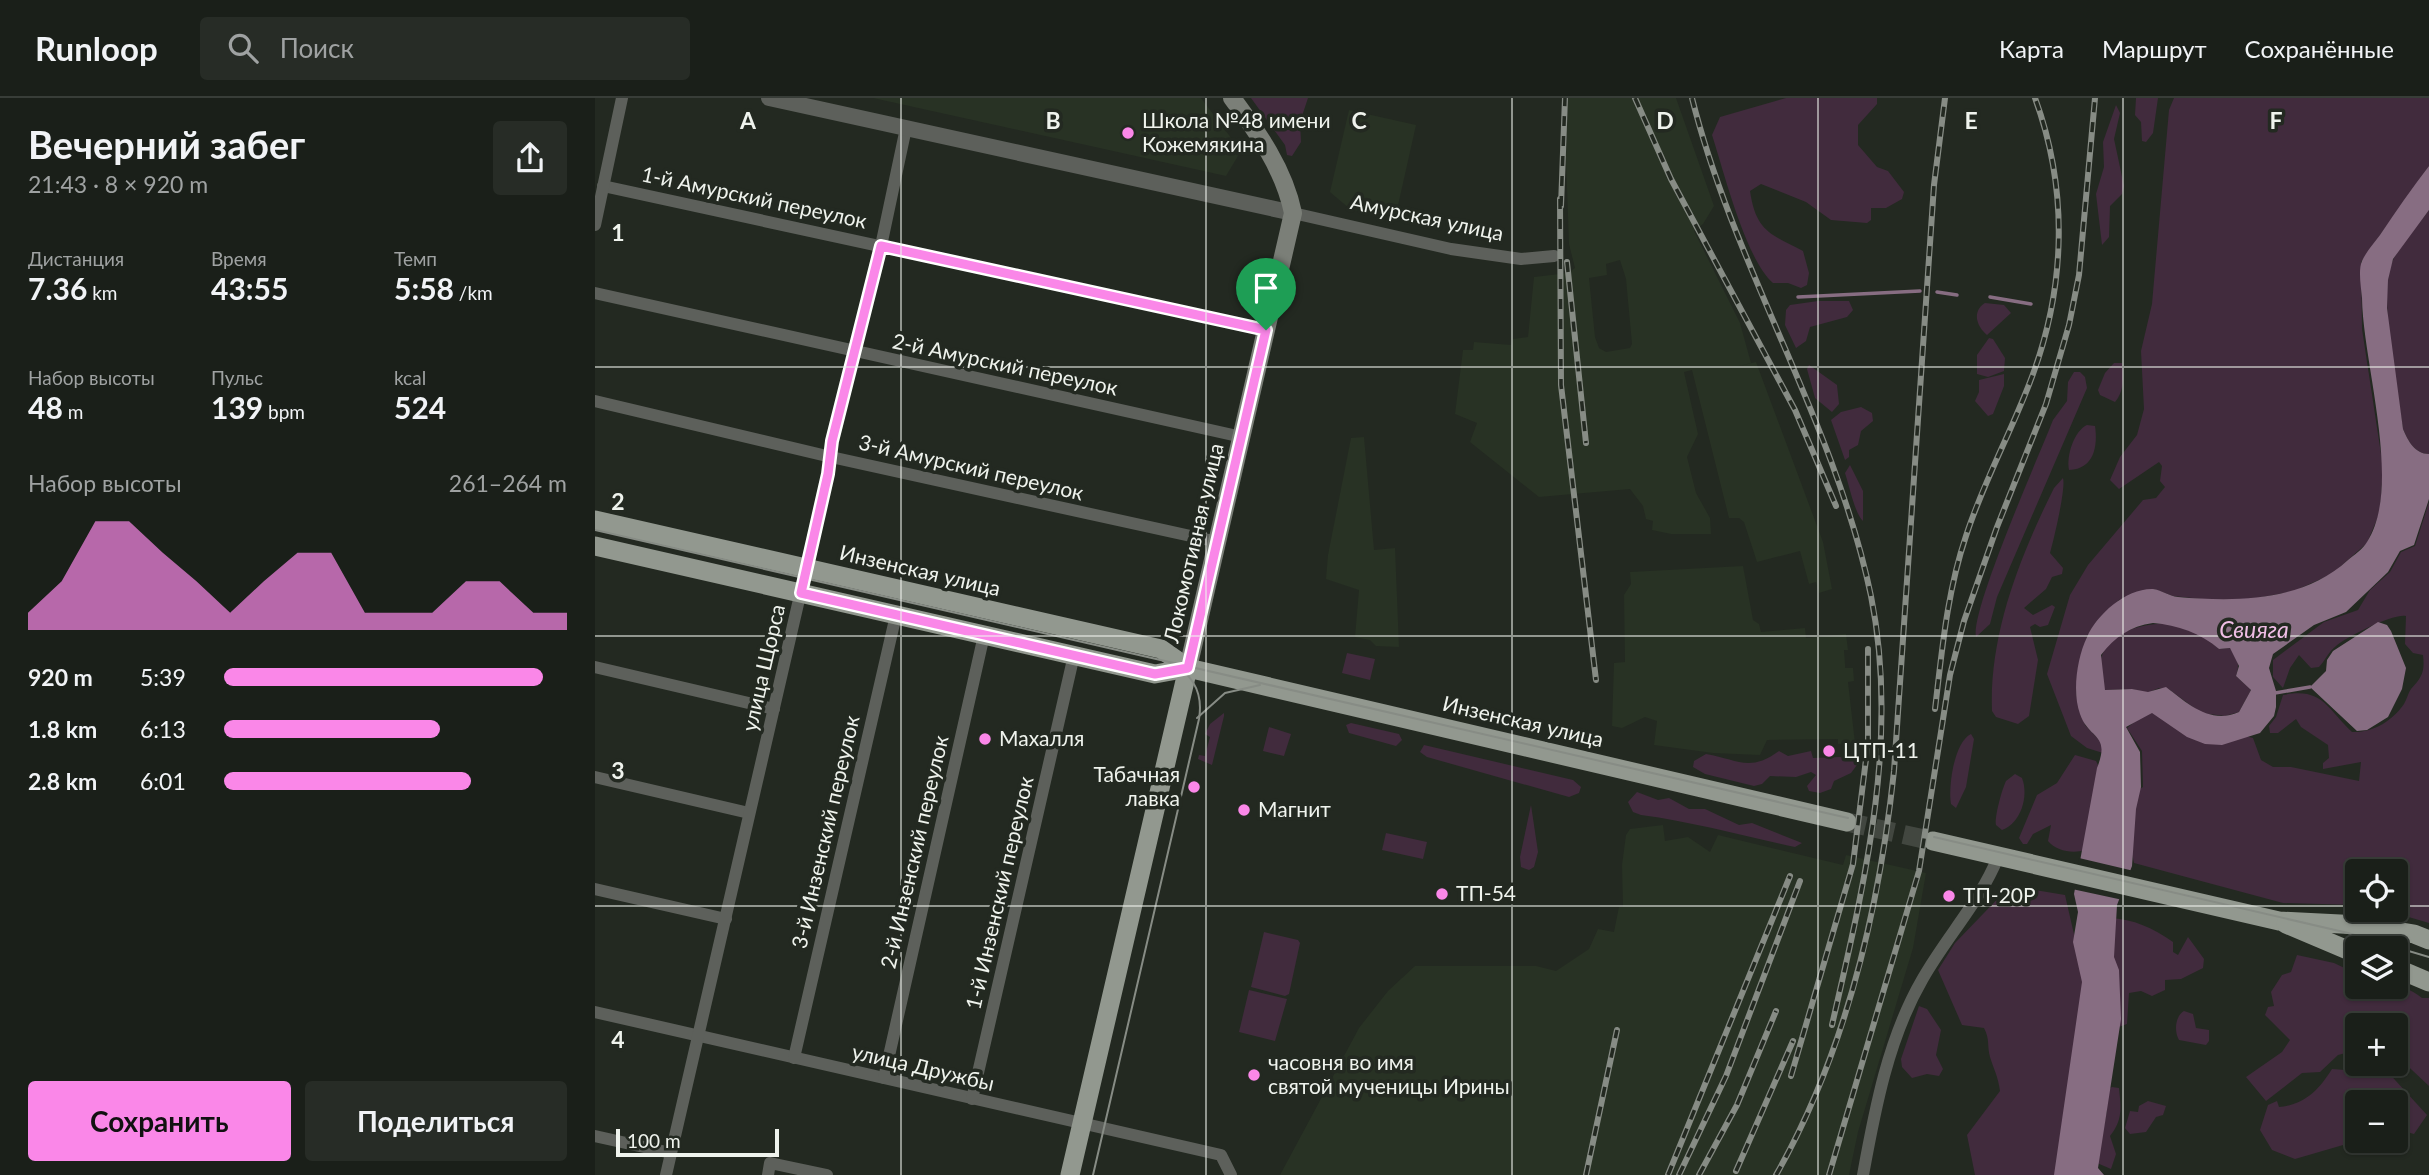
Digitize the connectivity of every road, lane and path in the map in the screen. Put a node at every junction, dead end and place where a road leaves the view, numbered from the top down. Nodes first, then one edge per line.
1 (622, 98) edge
2 (769, 98) edge
3 (1232, 98) edge
4 (906, 128) junction
5 (603, 186) junction
6 (1293, 212) junction
7 (595, 225) edge
8 (881, 246) junction
9 (1554, 256) dead end
10 (595, 293) edge
11 (1266, 330) junction
12 (853, 352) junction
13 (595, 401) edge
14 (1242, 437) junction
15 (831, 457) junction
16 (595, 520) edge
17 (1218, 542) junction
18 (595, 547) edge
19 (806, 568) junction
20 (801, 593) junction
21 (896, 615) junction
22 (984, 635) junction
23 (1074, 655) junction
24 (595, 667) edge
25 (1188, 668) junction
26 (774, 709) junction
27 (595, 777) edge
28 (749, 813) junction
29 (1847, 822) tunnel mouth
30 (1933, 841) tunnel mouth
31 (1998, 857) junction
32 (595, 889) edge
33 (726, 919) junction
34 (2279, 921) junction
35 (2429, 940) edge
36 (2345, 949) edge
37 (2408, 973) edge
38 (2429, 982) edge
39 (595, 1012) edge
40 (699, 1037) junction
41 (794, 1058) junction
42 (884, 1078) junction
43 (972, 1099) junction
44 (1082, 1124) junction
45 (595, 1136) edge
46 (671, 1153) junction
47 (666, 1175) edge
48 (768, 1175) edge
49 (827, 1175) edge
50 (1070, 1175) edge
51 (1231, 1175) edge
52 (1863, 1175) edge

1 - 5 street
2 - 4 street
3 - 6 main road
4 - 6 street
4 - 8 street, улица Щорса
5 - 7 street
5 - 8 street, 1-й Амурский переулок
6 - 9 street, Амурская улица
6 - 11 main road, Локомотивная улица
8 - 11 street, 1-й Амурский переулок
8 - 12 street, улица Щорса
10 - 12 street, 2-й Амурский переулок
11 - 14 main road, Локомотивная улица
12 - 14 street, 2-й Амурский переулок
12 - 15 street, улица Щорса
13 - 15 street, 3-й Амурский переулок
14 - 17 main road, Локомотивная улица
15 - 17 street, 3-й Амурский переулок
15 - 19 street, улица Щорса
16 - 19 main road, Инзенская улица
17 - 25 main road, Локомотивная улица
18 - 20 main road, Инзенская улица
19 - 20 street, улица Щорса
19 - 25 main road, Инзенская улица
20 - 21 main road, Инзенская улица
20 - 26 street, улица Щорса
21 - 22 main road, Инзенская улица
21 - 41 street, 3-й Инзенский переулок
22 - 23 main road, Инзенская улица
22 - 42 street, 2-й Инзенский переулок
23 - 25 main road, Инзенская улица
23 - 43 street, 1-й Инзенский переулок
24 - 26 street
25 - 29 main road, Инзенская улица
25 - 44 main road, Локомотивная улица
26 - 28 street, улица Щорса
27 - 28 street
28 - 33 street, улица Щорса
30 - 31 main road
31 - 34 main road
31 - 52 street
32 - 33 street
33 - 40 street, улица Щорса
34 - 35 main road
34 - 36 main road
37 - 38 main road
39 - 40 street, улица Дружбы
40 - 41 street, улица Дружбы
40 - 46 street, улица Щорса
41 - 42 street, улица Дружбы
42 - 43 street, улица Дружбы
43 - 44 street, улица Дружбы
44 - 50 main road, Локомотивная улица
44 - 51 street, улица Дружбы
45 - 46 street
46 - 47 street, улица Щорса
48 - 49 street

